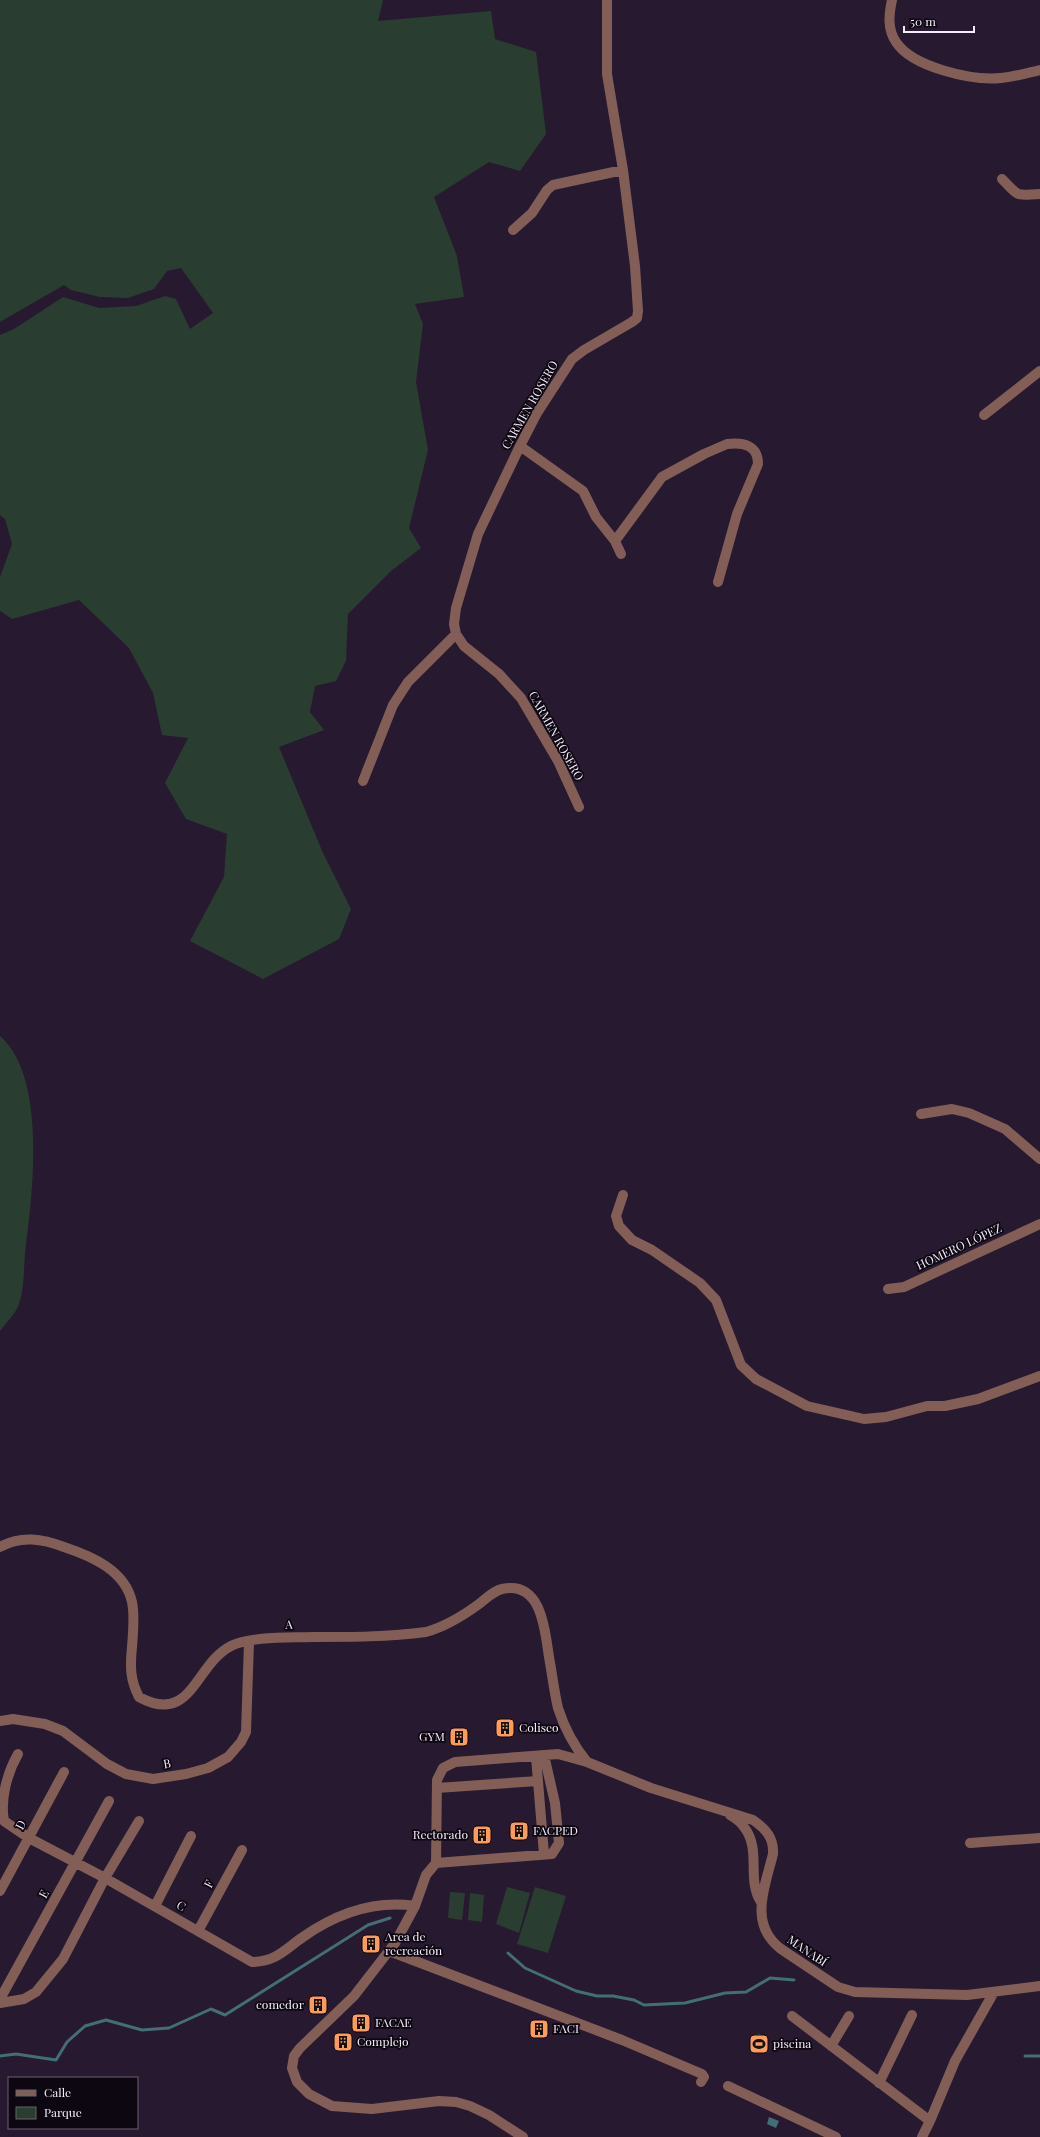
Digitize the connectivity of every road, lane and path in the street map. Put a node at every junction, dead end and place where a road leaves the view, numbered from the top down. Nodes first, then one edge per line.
1 (606, 0) edge
2 (892, 0) edge
3 (1040, 70) edge
4 (623, 170) junction
5 (1002, 179) dead end
6 (1040, 194) edge
7 (513, 230) dead end
8 (1040, 371) edge
9 (984, 414) dead end
10 (520, 446) junction
11 (615, 540) junction
12 (622, 554) dead end
13 (718, 582) dead end
14 (456, 634) junction
15 (362, 781) dead end
16 (580, 807) dead end
17 (921, 1114) dead end
18 (1040, 1159) edge
19 (623, 1195) dead end
20 (1040, 1224) edge
21 (888, 1289) dead end
22 (1040, 1376) edge
23 (0, 1546) edge
24 (249, 1642) junction
25 (0, 1722) edge
26 (18, 1754) dead end
27 (540, 1756) junction
28 (587, 1762) junction
29 (64, 1772) dead end
30 (538, 1781) junction
31 (437, 1788) junction
32 (109, 1801) dead end
33 (540, 1803) junction
34 (555, 1803) junction
35 (727, 1812) junction
36 (139, 1821) dead end
37 (191, 1836) dead end
38 (29, 1838) junction
39 (1040, 1838) edge
40 (970, 1842) dead end
41 (242, 1850) dead end
42 (544, 1854) junction
43 (76, 1863) junction
44 (436, 1863) junction
45 (105, 1878) junction
46 (0, 1891) edge
47 (761, 1902) junction
48 (155, 1906) junction
49 (415, 1906) junction
50 (198, 1931) junction
51 (389, 1951) junction
52 (1040, 1986) edge
53 (994, 1992) junction
54 (0, 1999) edge
55 (0, 2003) edge
56 (912, 2015) dead end
57 (792, 2016) dead end
58 (849, 2016) dead end
59 (831, 2046) junction
60 (701, 2082) dead end
61 (879, 2082) junction
62 (728, 2086) dead end
63 (930, 2122) junction
64 (831, 2136) edge
65 (523, 2137) edge
66 (922, 2137) edge

1 - 4 street, CARMEN ROSERO
2 - 3 street
4 - 7 street
4 - 10 street, CARMEN ROSERO
5 - 6 street
8 - 9 street
10 - 11 street
10 - 14 street, CARMEN ROSERO
11 - 12 street
11 - 13 street
14 - 15 street
14 - 16 street, CARMEN ROSERO
17 - 18 street
19 - 22 street
20 - 21 street, HOMERO LÓPEZ
23 - 24 street, A
24 - 25 street, B
24 - 28 street, A
26 - 38 street, C
27 - 28 street, MANABÍ
27 - 30 street
27 - 31 street, MANABÍ
27 - 34 street
28 - 35 street, MANABÍ
29 - 38 street, D
30 - 31 street
30 - 33 street
31 - 44 street, MANABÍ
32 - 43 street, E
33 - 34 street
33 - 42 street
34 - 42 street
35 - 47 street
35 - 47 street, MANABÍ
36 - 45 street
37 - 48 street
38 - 43 street, C
38 - 46 street, D
39 - 40 street
41 - 50 street, F
42 - 44 street
43 - 45 street, C
43 - 54 street, E
44 - 49 street
45 - 48 street, C
45 - 55 street
47 - 53 street, MANABÍ
48 - 50 street, C
49 - 50 street, C
49 - 51 street
51 - 60 street
51 - 65 street
52 - 53 street, MANABÍ
53 - 63 street
56 - 61 street
57 - 59 street
58 - 59 street
59 - 61 street
61 - 63 street
62 - 64 street
63 - 66 street

